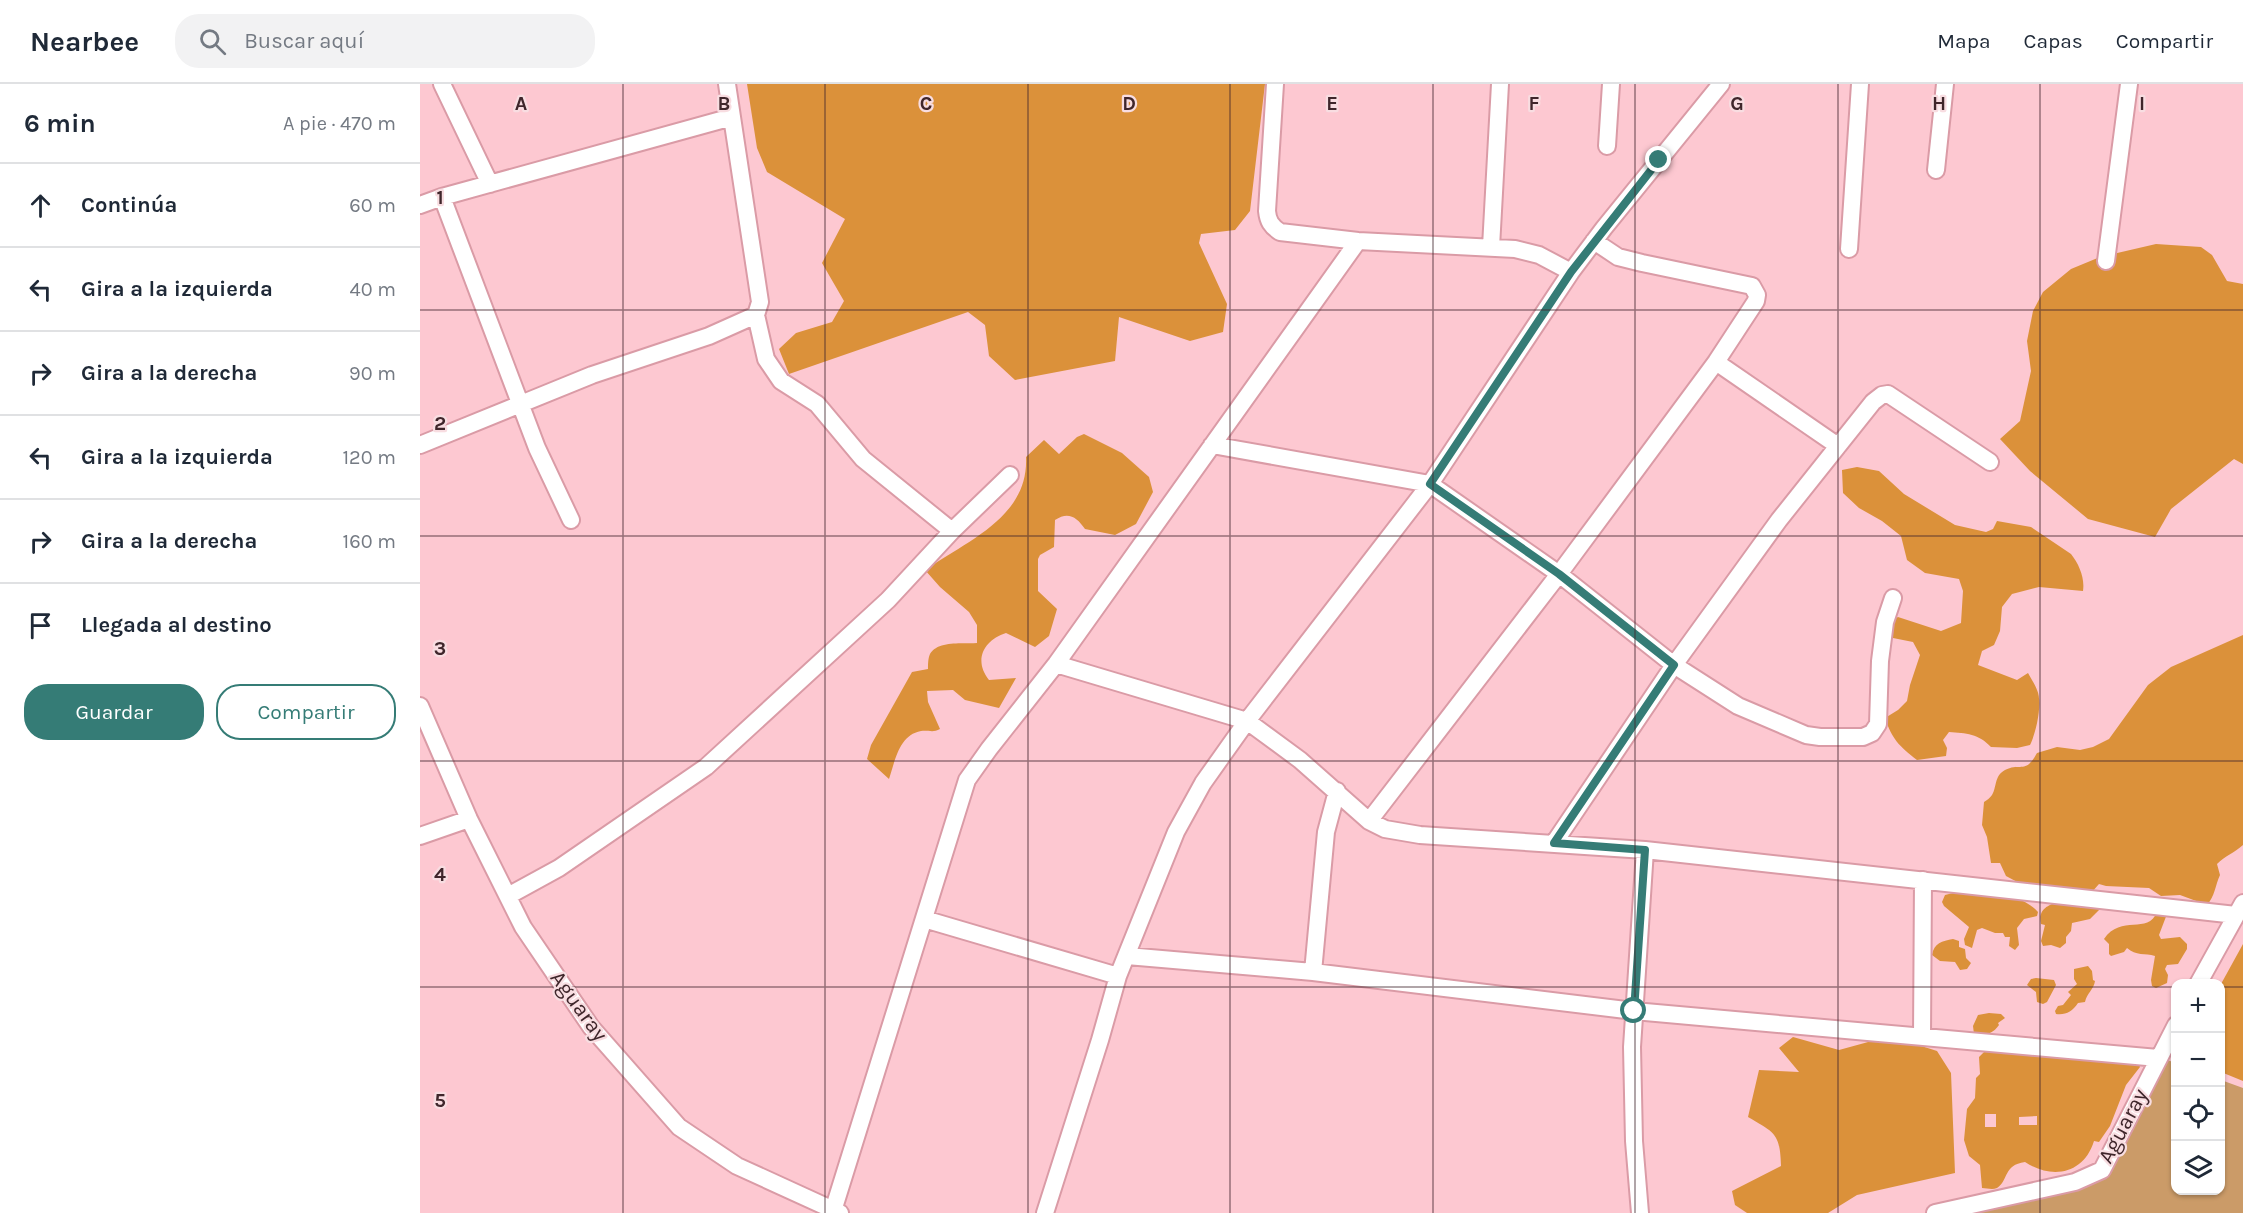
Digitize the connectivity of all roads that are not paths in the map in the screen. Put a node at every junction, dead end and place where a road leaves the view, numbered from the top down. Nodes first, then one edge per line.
1 (442, 84) edge
2 (727, 84) edge
3 (1275, 84) edge
4 (1500, 84) edge
5 (1611, 84) edge
6 (1721, 84) edge
7 (1860, 84) edge
8 (1945, 84) edge
9 (2129, 84) edge
10 (732, 117) junction
11 (1607, 146) dead end
12 (1936, 170) dead end
13 (490, 183) junction
14 (442, 197) junction
15 (420, 205) edge
16 (1358, 241) junction
17 (1594, 241) junction
18 (1491, 247) junction
19 (1849, 249) dead end
20 (2106, 261) dead end
21 (1571, 272) junction
22 (756, 315) junction
23 (1716, 362) junction
24 (520, 404) junction
25 (420, 445) edge
26 (1212, 446) junction
27 (1838, 446) junction
28 (1990, 462) dead end
29 (1010, 475) dead end
30 (1430, 484) junction
31 (571, 520) dead end
32 (952, 531) junction
33 (1559, 574) junction
34 (1893, 598) dead end
35 (1056, 664) junction
36 (1674, 665) junction
37 (420, 706) edge
38 (1247, 721) junction
39 (1336, 791) junction
40 (469, 819) junction
41 (1369, 821) junction
42 (420, 836) edge
43 (1554, 843) junction
44 (1645, 850) junction
45 (1923, 880) junction
46 (508, 896) junction
47 (2239, 909) edge
48 (924, 920) junction
49 (1127, 956) junction
50 (1313, 972) junction
51 (1118, 976) junction
52 (2201, 979) edge
53 (1634, 1011) junction
54 (2171, 1033) edge
55 (1922, 1035) junction
56 (2158, 1058) junction
57 (837, 1212) edge
58 (1045, 1213) edge
59 (1640, 1213) edge
60 (1935, 1213) edge

1 - 13 street
2 - 10 street
3 - 16 street
4 - 18 street
5 - 11 street
6 - 17 street
7 - 19 street
8 - 12 street
9 - 20 street
10 - 13 street
10 - 22 street
13 - 14 street
14 - 15 street
14 - 24 street
16 - 18 street
16 - 26 street
17 - 21 street
17 - 23 street
18 - 21 street
21 - 30 street
22 - 24 street
22 - 32 street
23 - 27 street
23 - 33 street
24 - 25 street
24 - 31 street
26 - 30 street
26 - 35 street
27 - 28 street
27 - 36 street
29 - 32 street
30 - 33 street
30 - 38 street
32 - 46 street
33 - 36 street
33 - 41 street
34 - 36 street
35 - 38 street
35 - 48 street
36 - 43 street
37 - 40 street, Aguaray
38 - 39 street
38 - 49 street
39 - 41 street
39 - 50 street
40 - 42 street
40 - 46 street, Aguaray
41 - 43 street
43 - 44 street
44 - 45 street
44 - 53 street
45 - 47 street
45 - 55 street
46 - 57 street, Aguaray
47 - 52 street
48 - 51 street
48 - 57 street
49 - 50 street
49 - 51 street
50 - 53 street
51 - 58 street
53 - 55 street
53 - 59 street
54 - 56 street, Aguaray
55 - 56 street
56 - 60 street, Aguaray

